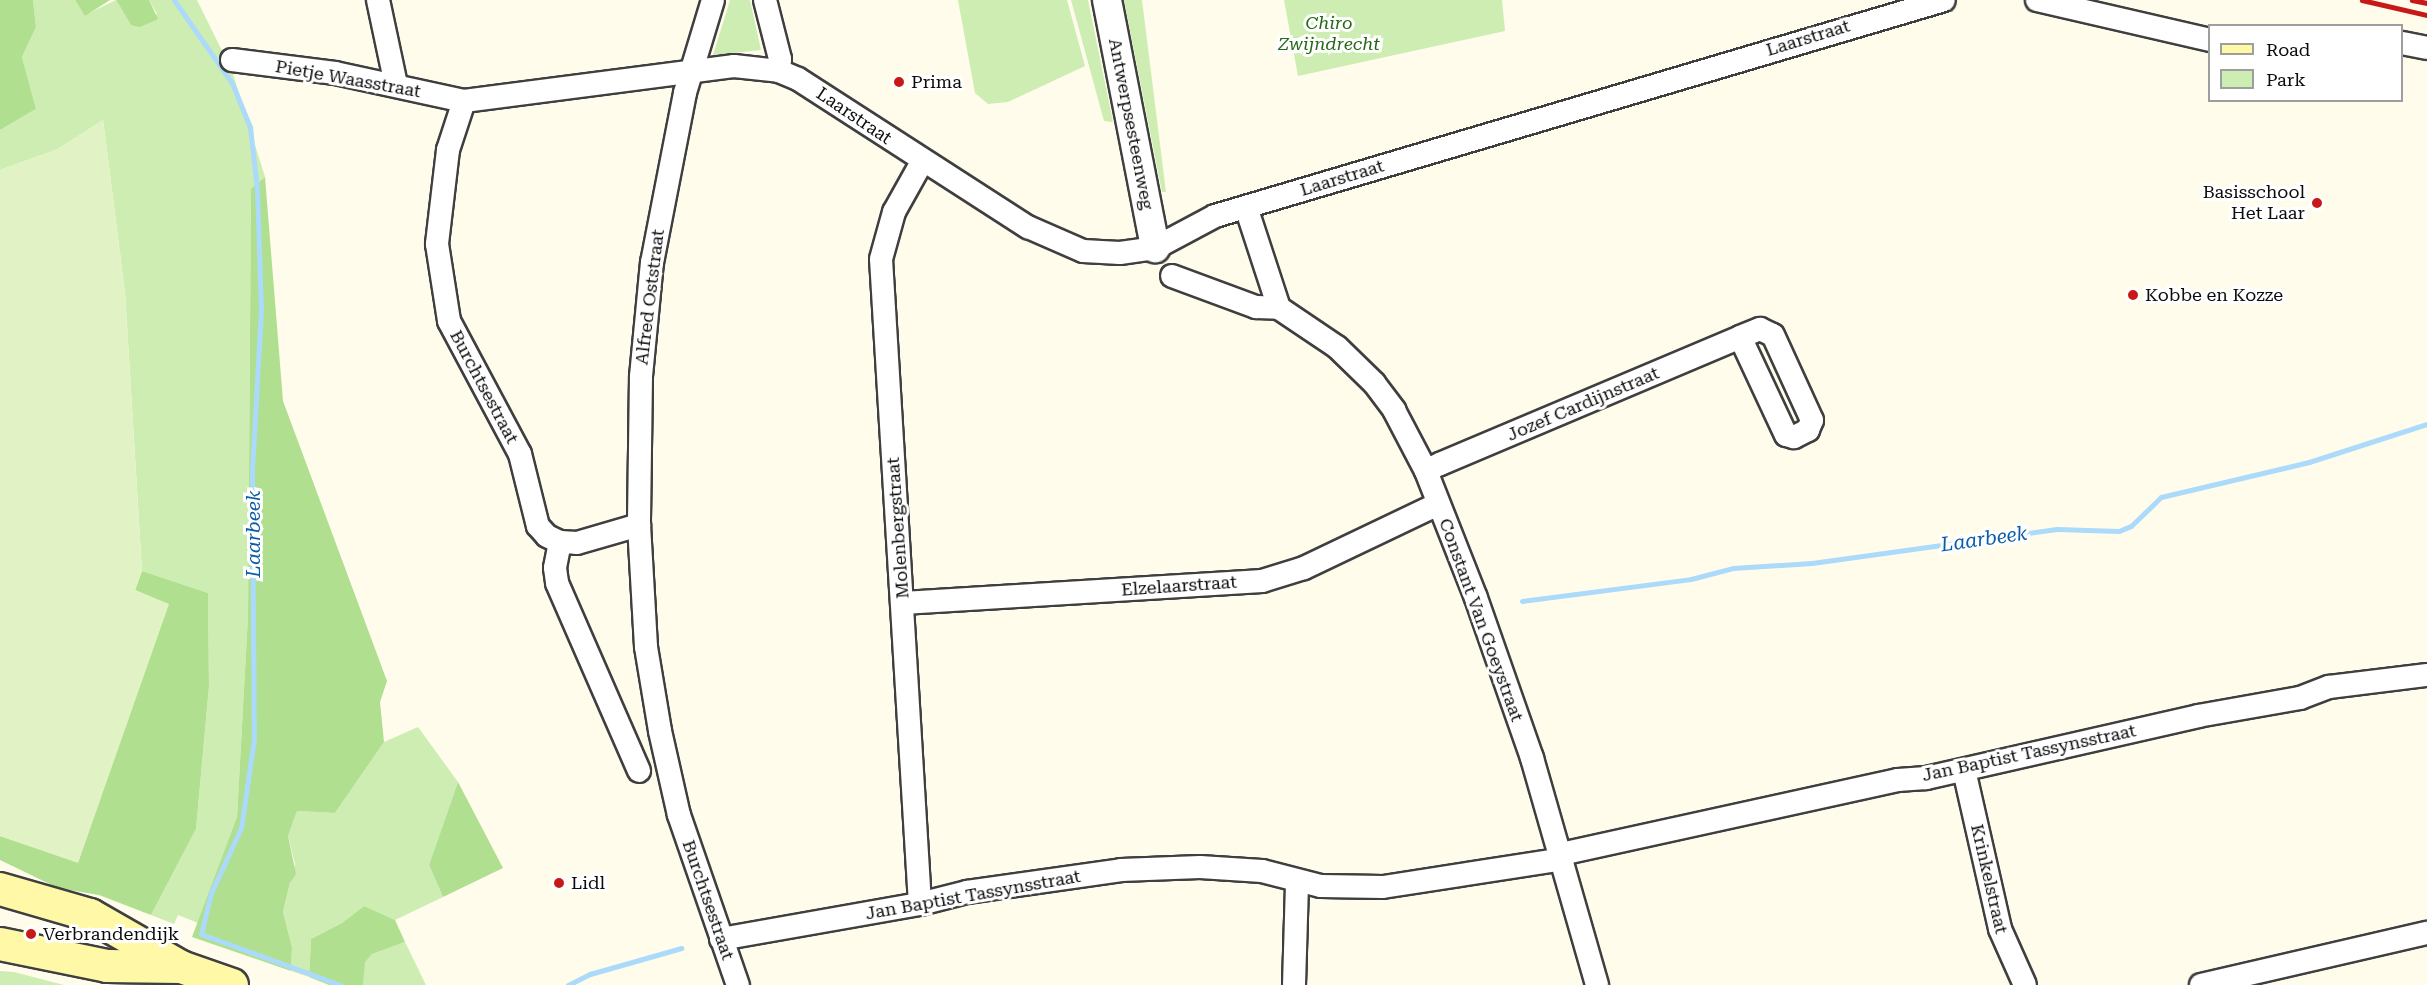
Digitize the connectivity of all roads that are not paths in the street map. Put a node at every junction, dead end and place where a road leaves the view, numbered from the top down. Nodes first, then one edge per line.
1 (378, 0) edge
2 (713, 0) edge
3 (765, 0) edge
4 (1107, 0) edge
5 (1944, 0) edge
6 (2037, 0) edge
7 (2208, 40) edge
8 (2403, 43) edge
9 (2427, 48) edge
10 (232, 60) dead end
11 (779, 71) junction
12 (692, 72) junction
13 (396, 85) junction
14 (464, 101) junction
15 (922, 162) junction
16 (1246, 207) junction
17 (1155, 248) junction
18 (1172, 276) dead end
19 (1279, 308) junction
20 (1740, 338) dead end
21 (1426, 471) junction
22 (1438, 504) junction
23 (639, 525) junction
24 (560, 542) junction
25 (903, 603) junction
26 (2427, 675) edge
27 (1964, 770) junction
28 (639, 771) dead end
29 (679, 815) joint
30 (1562, 856) junction
31 (1297, 882) junction
32 (0, 890) edge
33 (920, 904) junction
34 (2427, 933) edge
35 (721, 939) junction
36 (0, 944) edge
37 (181, 967) junction
38 (232, 985) edge
39 (738, 985) edge
40 (1294, 985) edge
41 (1597, 985) edge
42 (2025, 985) edge
43 (2201, 985) edge

1 - 13 street
2 - 12 street
3 - 11 street
4 - 17 street, Antwerpsesteenweg
5 - 16 street, Laarstraat
6 - 7 street
8 - 9 street
10 - 13 street, Pietje Waasstraat
11 - 12 street, Laarstraat
11 - 15 street, Laarstraat
12 - 14 street
12 - 23 street, Alfred Oststraat
13 - 14 street, Pietje Waasstraat
14 - 24 street, Burchtsestraat
15 - 17 street, Laarstraat
15 - 25 street, Molenbergstraat
16 - 17 street, Laarstraat
16 - 19 street
18 - 19 street, Constant Van Goeystraat
19 - 21 street, Constant Van Goeystraat
20 - 21 street, Jozef Cardijnstraat
21 - 22 street, Constant Van Goeystraat
22 - 25 street, Elzelaarstraat
22 - 30 street, Constant Van Goeystraat
23 - 24 street
23 - 29 street, Alfred Oststraat
24 - 28 street
25 - 33 street, Molenbergstraat
26 - 27 street, Jan Baptist Tassynsstraat
27 - 30 street, Jan Baptist Tassynsstraat
27 - 42 street, Krinkelstraat
29 - 35 street, Burchtsestraat
30 - 31 street, Jan Baptist Tassynsstraat
30 - 41 street, Constant Van Goeystraat
31 - 33 street, Jan Baptist Tassynsstraat
31 - 40 street
32 - 37 main road
33 - 35 street, Jan Baptist Tassynsstraat
34 - 43 street
35 - 39 street, Burchtsestraat
36 - 37 main road
37 - 38 main road

